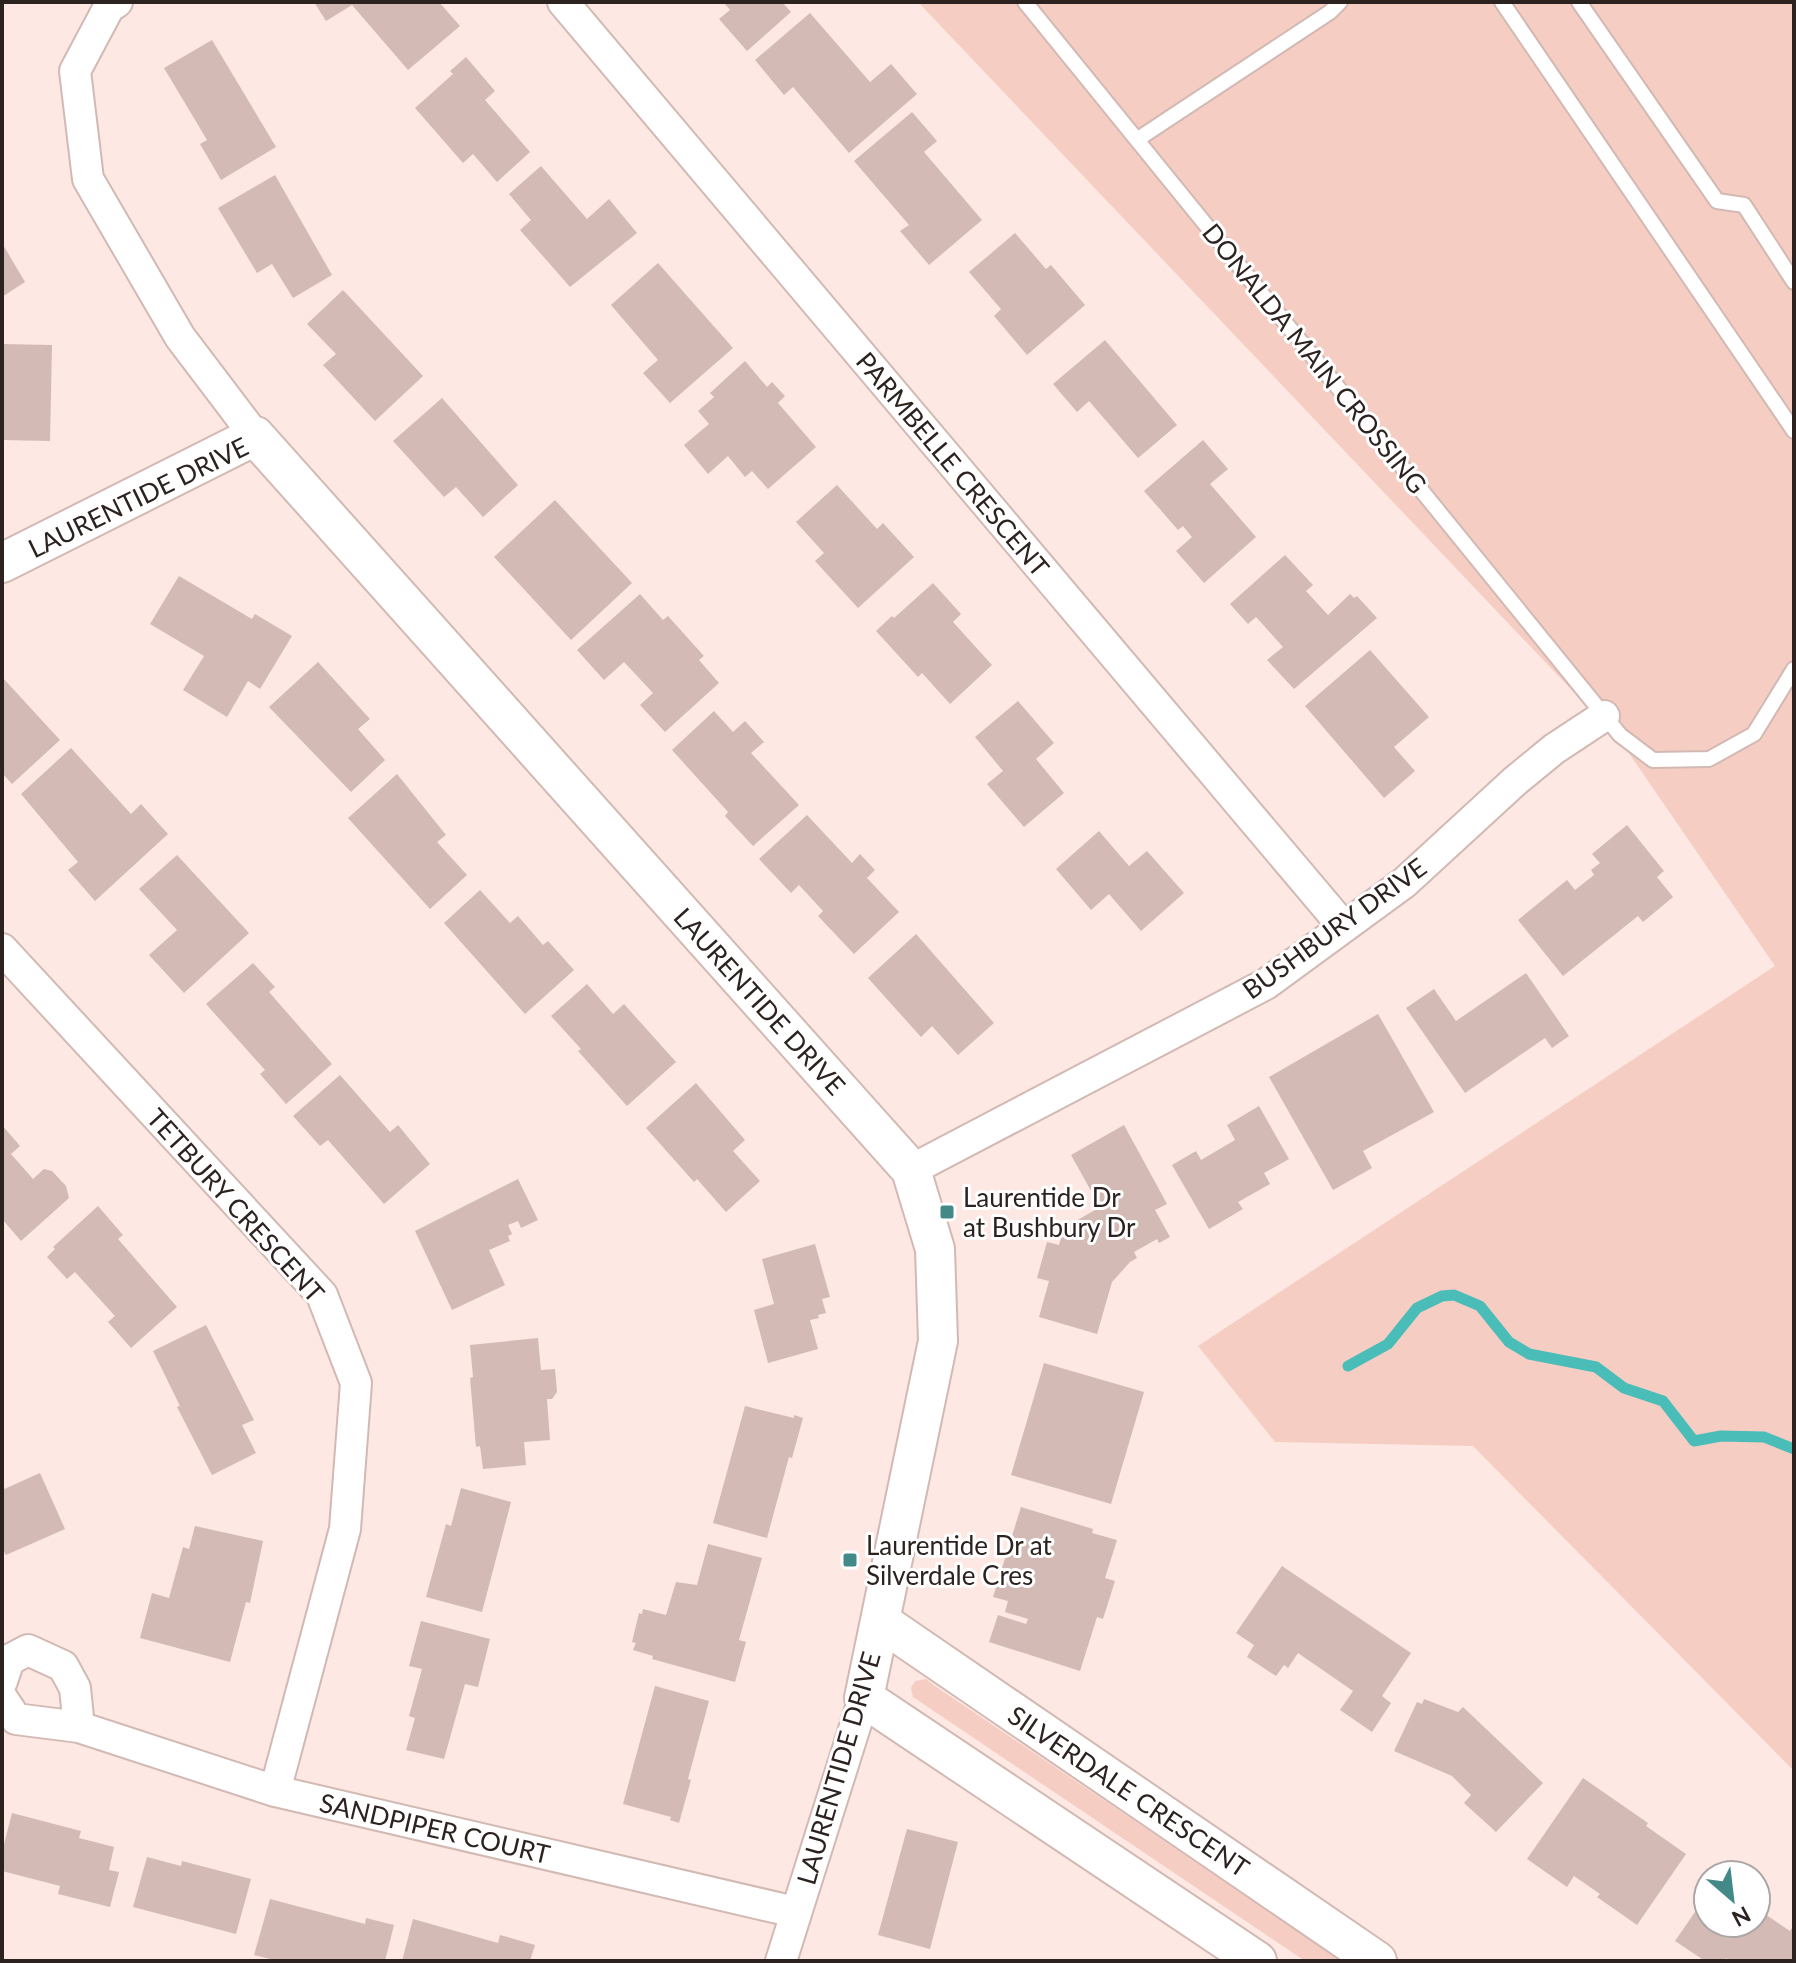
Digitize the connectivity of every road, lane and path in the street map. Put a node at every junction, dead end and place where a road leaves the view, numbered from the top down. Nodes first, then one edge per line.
1 (117, 2) edge
2 (563, 2) edge
3 (1025, 2) edge
4 (1340, 2) edge
5 (1502, 2) edge
6 (1579, 2) edge
7 (1138, 139) junction
8 (1794, 282) edge
9 (1794, 431) edge
10 (255, 436) junction
11 (2, 563) edge
12 (1794, 669) edge
13 (1604, 716) junction
14 (1343, 926) junction
15 (2, 949) edge
16 (911, 1170) junction
17 (880, 1621) junction
18 (2, 1681) edge
19 (2, 1698) edge
20 (864, 1698) junction
21 (79, 1727) junction
22 (275, 1791) junction
23 (795, 1912) junction
24 (781, 1961) edge
25 (1257, 1961) edge
26 (1377, 1961) edge

1 - 10 street
2 - 14 street, PARMBELLE CRESCENT
3 - 7 lane, DONALDA MAIN CROSSING
4 - 7 lane
5 - 9 lane
6 - 8 lane
7 - 13 lane, DONALDA MAIN CROSSING
10 - 11 street, LAURENTIDE DRIVE
10 - 16 street, LAURENTIDE DRIVE
12 - 13 lane, DONALDA MAIN CROSSING
13 - 14 street, BUSHBURY DRIVE
14 - 16 street, BUSHBURY DRIVE
15 - 22 street, TETBURY CRESCENT
16 - 17 street, LAURENTIDE DRIVE
17 - 20 street, LAURENTIDE DRIVE
17 - 26 street, SILVERDALE CRESCENT
18 - 21 street
19 - 21 street, SANDPIPER COURT
20 - 23 street, LAURENTIDE DRIVE
20 - 25 street
21 - 22 street, SANDPIPER COURT
22 - 23 street, SANDPIPER COURT
23 - 24 street, LAURENTIDE DRIVE

